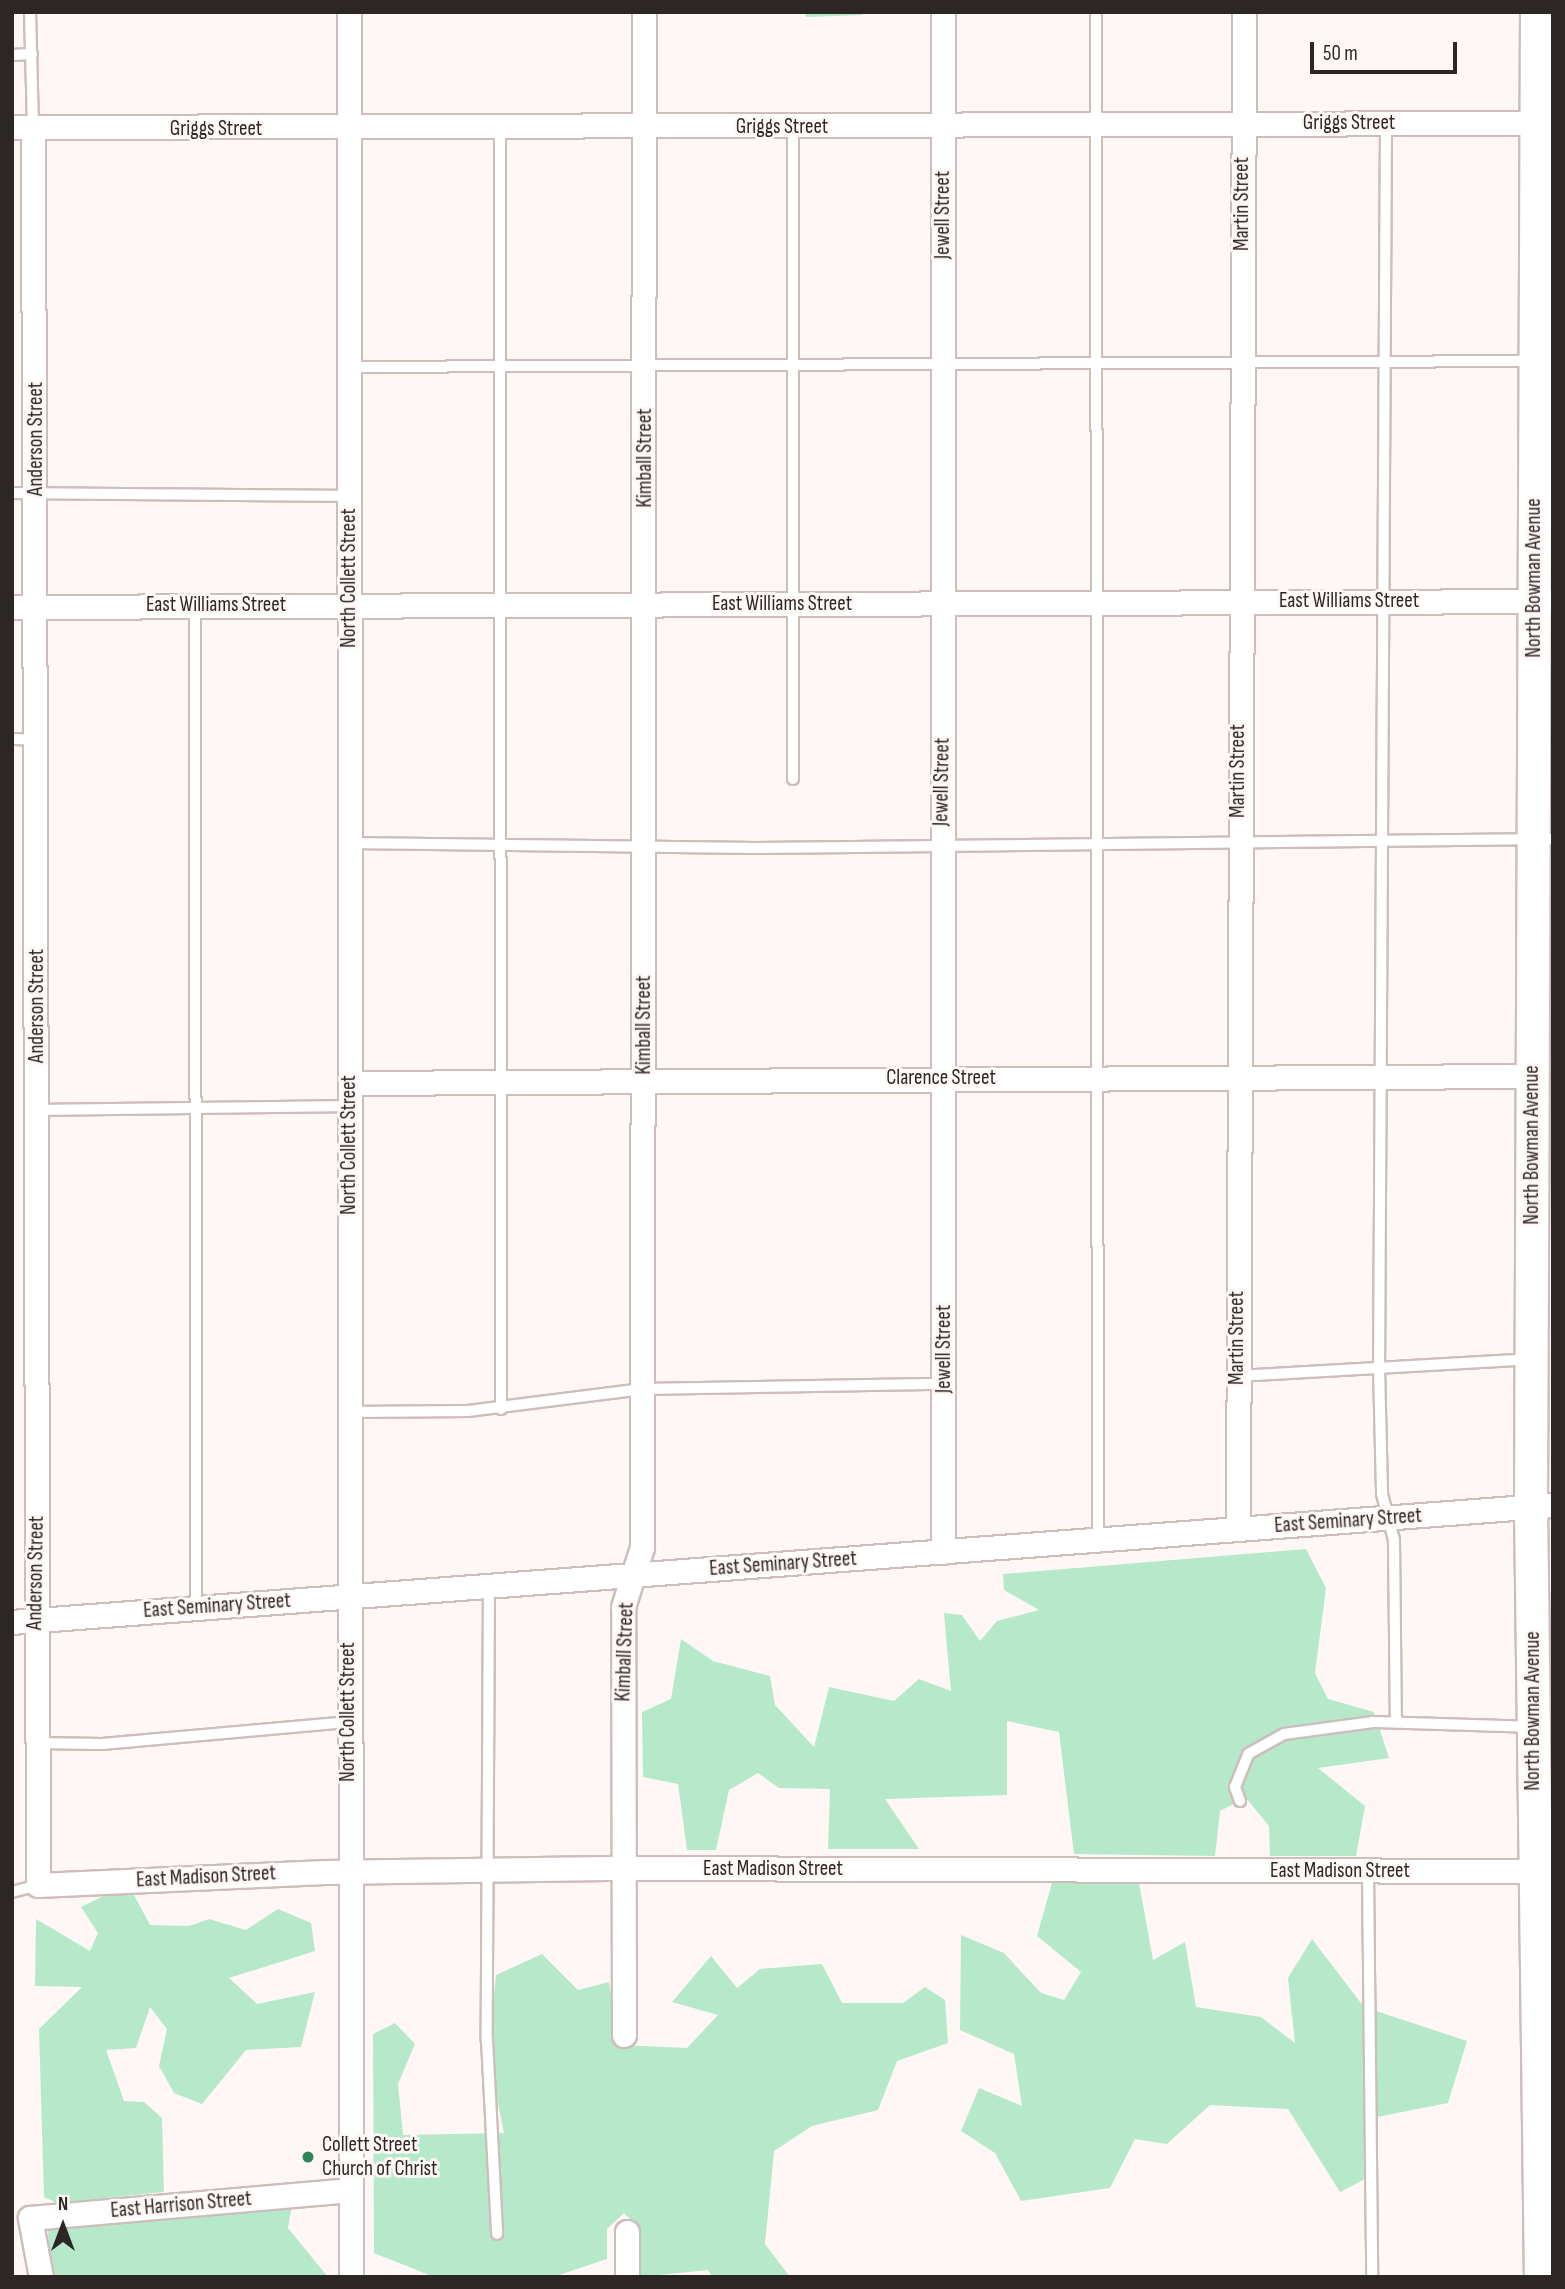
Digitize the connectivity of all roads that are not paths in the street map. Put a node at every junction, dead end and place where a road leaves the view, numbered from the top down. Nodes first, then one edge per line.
1 (30, 12) edge
2 (349, 12) edge
3 (644, 12) edge
4 (943, 12) edge
5 (1097, 12) edge
6 (1244, 12) edge
7 (1537, 12) edge
8 (32, 54) junction
9 (12, 55) edge
10 (1386, 123) junction
11 (1545, 123) edge
12 (1097, 124) junction
13 (1243, 124) junction
14 (943, 126) junction
15 (23, 127) edge
16 (793, 127) junction
17 (644, 128) junction
18 (500, 129) junction
19 (349, 130) junction
20 (1543, 361) edge
21 (1387, 362) junction
22 (1096, 363) junction
23 (1242, 363) junction
24 (943, 364) junction
25 (793, 365) junction
26 (499, 366) junction
27 (350, 367) junction
28 (645, 368) junction
29 (36, 493) junction
30 (12, 494) edge
31 (349, 496) junction
32 (1386, 601) junction
33 (1544, 601) edge
34 (944, 602) junction
35 (195, 603) junction
36 (1096, 603) junction
37 (1239, 603) junction
38 (793, 604) junction
39 (645, 605) junction
40 (349, 606) junction
41 (500, 606) junction
42 (12, 607) edge
43 (37, 607) junction
44 (12, 739) edge
45 (37, 740) junction
46 (793, 779) dead end
47 (1543, 839) edge
48 (1383, 840) junction
49 (1099, 841) junction
50 (1237, 841) junction
51 (941, 842) junction
52 (349, 843) junction
53 (644, 843) junction
54 (499, 848) junction
55 (1384, 1076) junction
56 (1532, 1076) junction
57 (1094, 1077) junction
58 (1237, 1077) junction
59 (944, 1078) junction
60 (645, 1081) junction
61 (498, 1082) junction
62 (350, 1083) junction
63 (350, 1106) junction
64 (193, 1108) junction
65 (37, 1110) junction
66 (1532, 1359) junction
67 (1379, 1368) junction
68 (1237, 1376) junction
69 (944, 1384) junction
70 (643, 1389) junction
71 (501, 1409) junction
72 (348, 1412) junction
73 (1542, 1506) edge
74 (1390, 1517) junction
75 (1238, 1529) junction
76 (1098, 1541) junction
77 (943, 1552) junction
78 (633, 1575) junction
79 (489, 1586) junction
80 (348, 1597) junction
81 (196, 1607) junction
82 (37, 1620) junction
83 (12, 1622) edge
84 (347, 1722) junction
85 (1396, 1722) junction
86 (1534, 1727) junction
87 (34, 1743) junction
88 (1240, 1801) dead end
89 (624, 1868) junction
90 (490, 1870) junction
91 (350, 1871) junction
92 (1534, 1871) junction
93 (1367, 1872) junction
94 (38, 1885) junction
95 (12, 1892) edge
96 (1545, 2004) edge
97 (624, 2035) dead end
98 (351, 2190) junction
99 (21, 2218) edge
100 (627, 2232) dead end
101 (497, 2234) dead end
102 (41, 2277) edge
103 (351, 2277) edge
104 (627, 2277) edge
105 (1372, 2277) edge
106 (1541, 2277) edge

1 - 8 lane
2 - 19 street, North Collett Street
3 - 17 street, Kimball Street
4 - 14 street, Jewell Street
5 - 12 lane
6 - 13 street, Martin Street
7 - 11 street, North Bowman Avenue
8 - 9 lane
8 - 15 lane
10 - 11 street, Griggs Street
10 - 13 street, Griggs Street
10 - 21 lane
11 - 20 street, North Bowman Avenue
12 - 13 street, Griggs Street
12 - 14 street, Griggs Street
12 - 22 lane
13 - 23 street, Martin Street
14 - 16 street, Griggs Street
14 - 24 street, Jewell Street
15 - 19 street, Griggs Street
15 - 29 street, Anderson Street
16 - 17 street, Griggs Street
16 - 25 lane
17 - 18 street, Griggs Street
17 - 28 street, Kimball Street
18 - 19 street, Griggs Street
18 - 26 lane
19 - 27 street, North Collett Street
20 - 21 lane
20 - 33 street, North Bowman Avenue
21 - 23 lane
21 - 32 lane
22 - 23 lane
22 - 24 lane
22 - 36 lane
23 - 37 street, Martin Street
24 - 25 lane
24 - 34 street, Jewell Street
25 - 28 lane
25 - 38 lane
26 - 27 lane
26 - 28 lane
26 - 41 lane
27 - 31 street, North Collett Street
28 - 39 street, Kimball Street
29 - 30 lane
29 - 31 lane
29 - 43 street, Anderson Street
31 - 40 street, North Collett Street
32 - 33 street, East Williams Street
32 - 37 street, East Williams Street
32 - 48 lane
33 - 47 street, North Bowman Avenue
34 - 36 street, East Williams Street
34 - 38 street, East Williams Street
34 - 51 street, Jewell Street
35 - 40 street, East Williams Street
35 - 43 street, East Williams Street
35 - 64 lane
36 - 37 street, East Williams Street
36 - 49 lane
37 - 50 street, Martin Street
38 - 39 street, East Williams Street
38 - 46 lane
39 - 41 street, East Williams Street
39 - 53 street, Kimball Street
40 - 41 street, East Williams Street
40 - 52 street, North Collett Street
41 - 54 lane
42 - 43 street, East Williams Street
43 - 45 street, Anderson Street
44 - 45 lane
45 - 65 street, Anderson Street
47 - 48 lane
47 - 56 street, North Bowman Avenue
48 - 50 lane
48 - 55 lane
49 - 50 lane
49 - 51 lane
49 - 57 lane
50 - 58 street, Martin Street
51 - 53 lane
51 - 59 street, Jewell Street
52 - 54 lane
52 - 62 street, North Collett Street
53 - 54 lane
53 - 60 street, Kimball Street
54 - 61 lane
55 - 56 street, Clarence Street
55 - 58 street, Clarence Street
55 - 67 lane
56 - 66 street, North Bowman Avenue
57 - 58 street, Clarence Street
57 - 59 street, Clarence Street
57 - 76 lane
58 - 68 street, Martin Street
59 - 60 street, Clarence Street
59 - 69 street, Jewell Street
60 - 61 street, Clarence Street
60 - 70 street, Kimball Street
61 - 62 street, Clarence Street
61 - 71 lane
62 - 63 street, North Collett Street
63 - 64 lane
63 - 72 street, North Collett Street
64 - 65 lane
64 - 81 lane
65 - 82 street, Anderson Street
66 - 67 lane
66 - 73 street, North Bowman Avenue
67 - 68 lane
67 - 74 lane
68 - 75 street, Martin Street
69 - 70 lane
69 - 77 street, Jewell Street
70 - 71 lane
70 - 78 street, Kimball Street
71 - 72 lane
72 - 80 street, North Collett Street
73 - 74 street, East Seminary Street
73 - 86 street, North Bowman Avenue
74 - 75 street, East Seminary Street
74 - 85 lane
75 - 76 street, East Seminary Street
76 - 77 street, East Seminary Street
77 - 78 street, East Seminary Street
78 - 79 street, East Seminary Street
78 - 89 street, Kimball Street
79 - 80 street, East Seminary Street
79 - 90 lane
80 - 81 street, East Seminary Street
80 - 84 street, North Collett Street
81 - 82 street, East Seminary Street
82 - 83 street, East Seminary Street
82 - 87 street, Anderson Street
84 - 87 lane
84 - 91 street, North Collett Street
85 - 86 lane
85 - 88 lane
86 - 92 street, North Bowman Avenue
87 - 94 street, Anderson Street
89 - 90 street, East Madison Street
89 - 93 street, East Madison Street
89 - 97 street, Kimball Street
90 - 91 street, East Madison Street
90 - 101 lane
91 - 94 street, East Madison Street
91 - 98 street, North Collett Street
92 - 93 street, East Madison Street
92 - 96 street, North Bowman Avenue
93 - 105 lane
94 - 95 lane, East Madison Street
96 - 106 street, North Bowman Avenue
98 - 99 street, East Harrison Street
98 - 103 street, North Collett Street
99 - 102 street
100 - 104 street

